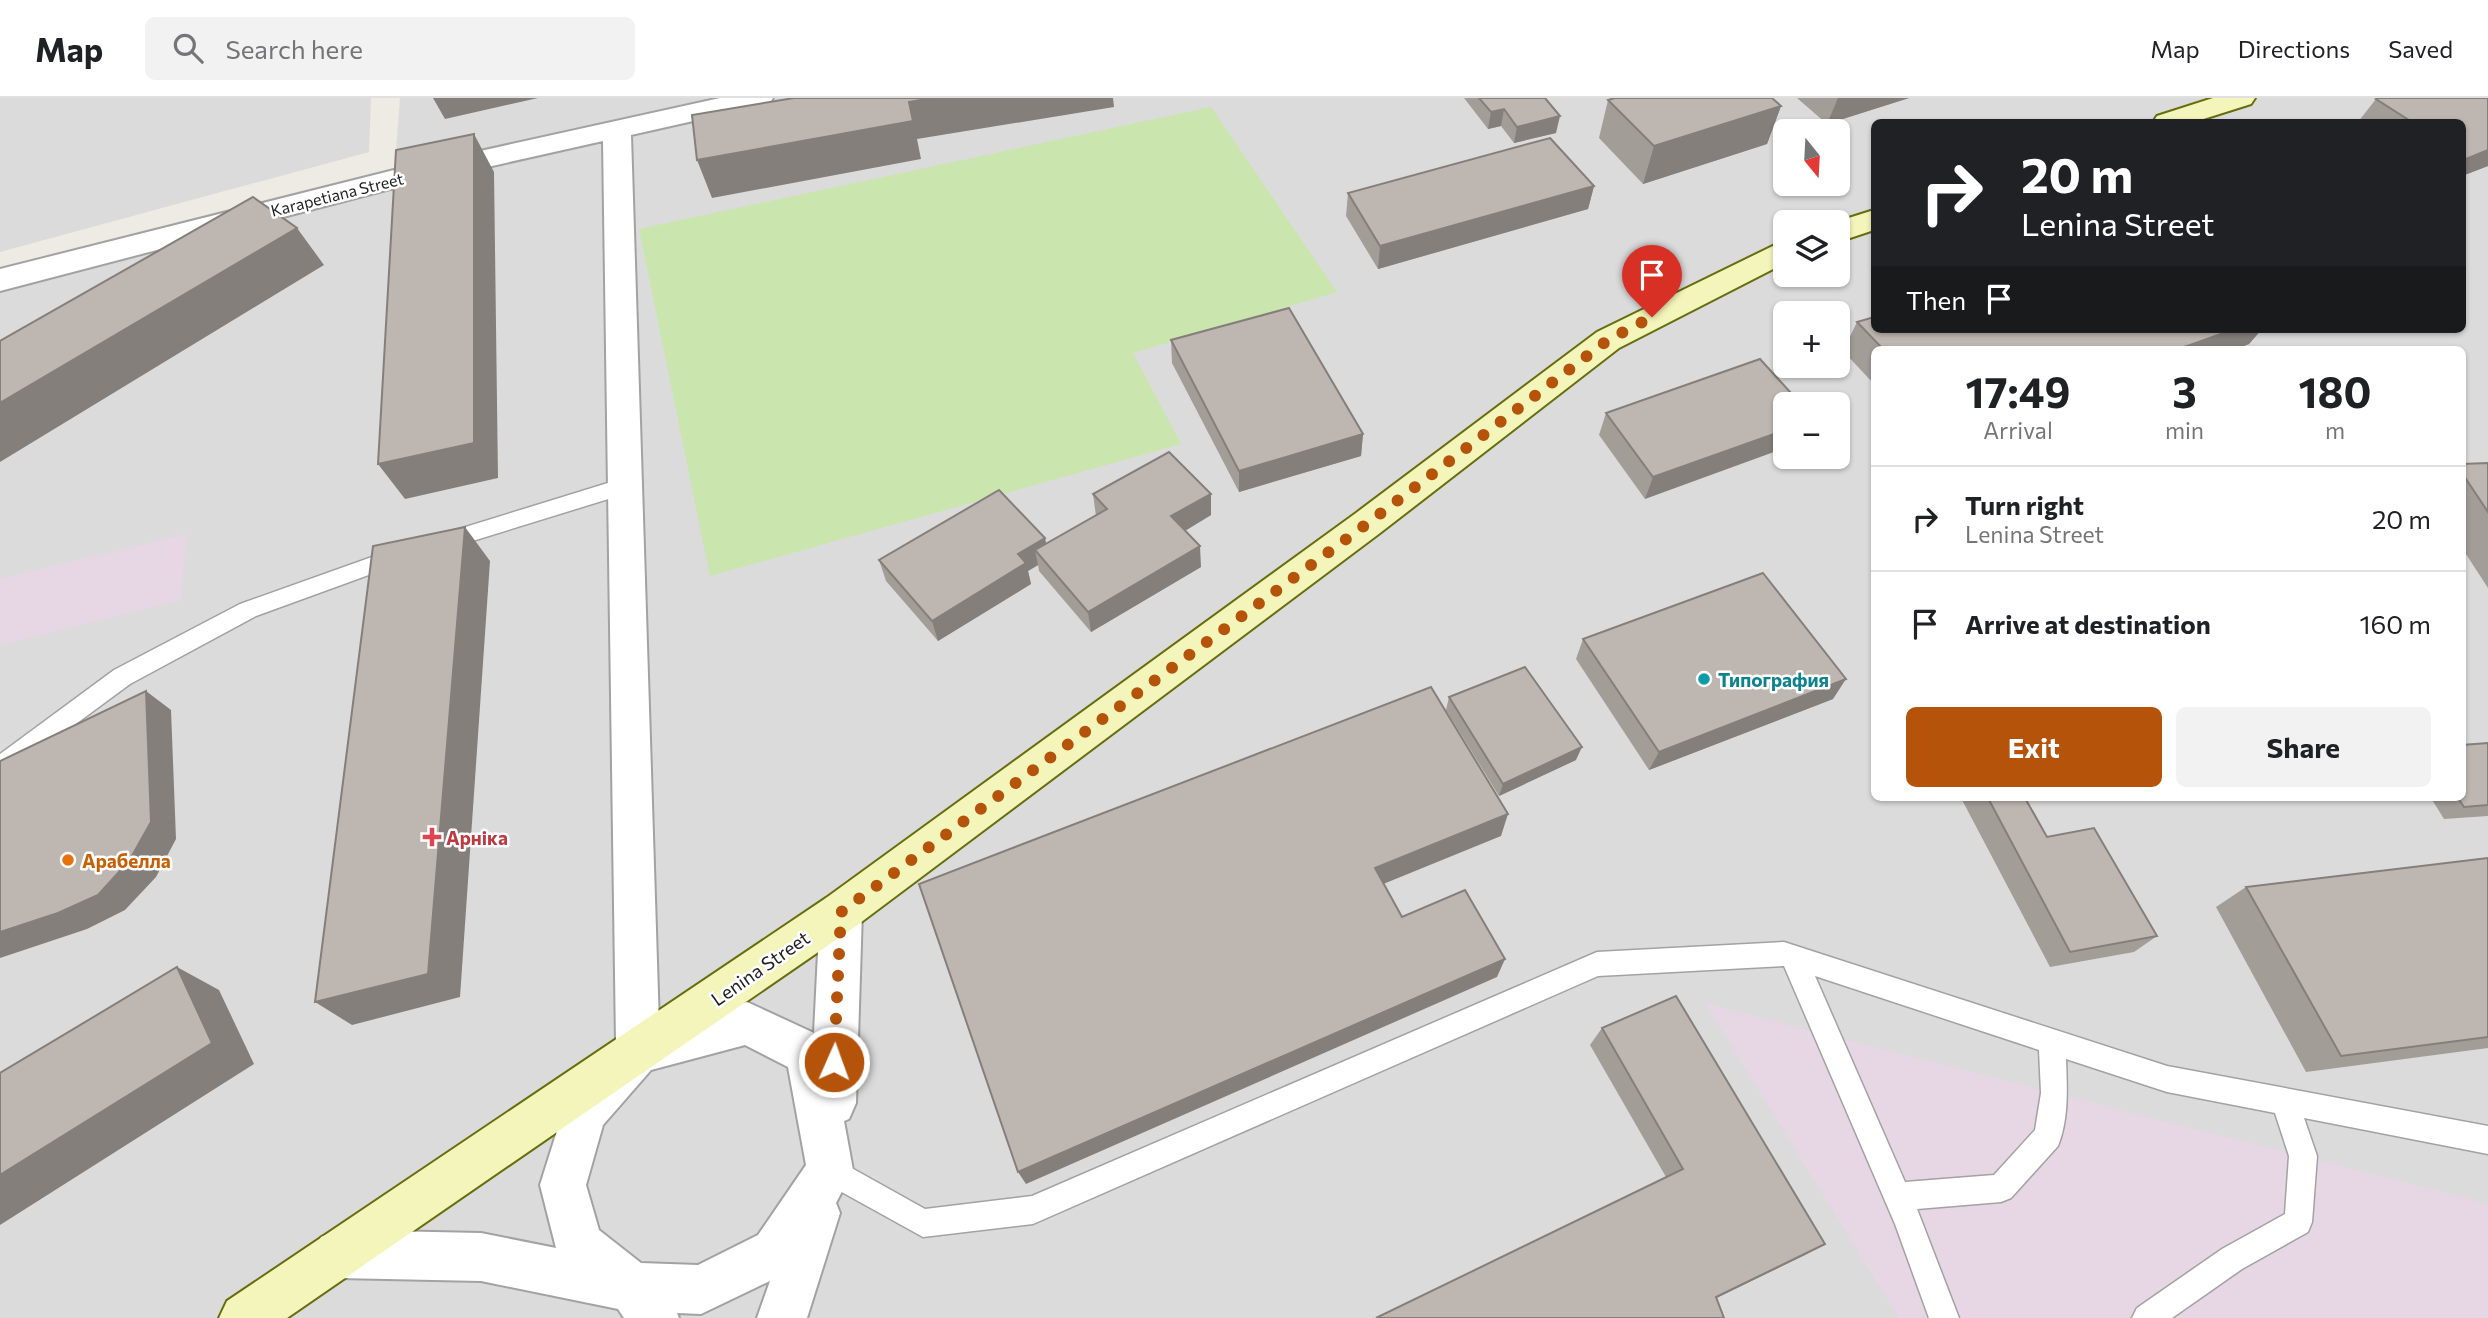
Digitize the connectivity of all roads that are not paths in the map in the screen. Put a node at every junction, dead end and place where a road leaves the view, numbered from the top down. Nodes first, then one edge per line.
1 (759, 98) edge
2 (2241, 98) edge
3 (2176, 119) edge
4 (617, 129) junction
5 (1871, 221) edge
6 (1850, 228) edge
7 (1773, 256) edge
8 (0, 280) edge
9 (624, 486) junction
10 (0, 767) edge
11 (841, 912) junction
12 (1794, 958) junction
13 (2052, 1042) junction
14 (638, 1052) junction
15 (2284, 1101) junction
16 (2488, 1140) edge
17 (830, 1170) junction
18 (1897, 1197) junction
19 (338, 1254) junction
20 (643, 1302) edge
21 (244, 1318) edge
22 (782, 1318) edge
23 (1944, 1318) edge
24 (2147, 1318) edge

1 - 4 street, Karapetiana Street
2 - 3 main road
4 - 8 street, Karapetiana Street
4 - 9 street
5 - 6 main road
7 - 11 main road, Lenina Street
9 - 10 lane
9 - 14 street
11 - 14 main road, Lenina Street
11 - 17 street
12 - 13 lane
12 - 17 lane
12 - 18 lane
13 - 15 lane
13 - 18 lane
14 - 17 street
14 - 19 main road, Lenina Street
14 - 20 street
15 - 16 lane
15 - 24 lane
17 - 20 street
17 - 22 street
18 - 23 lane
19 - 20 street
19 - 21 main road, Lenina Street

